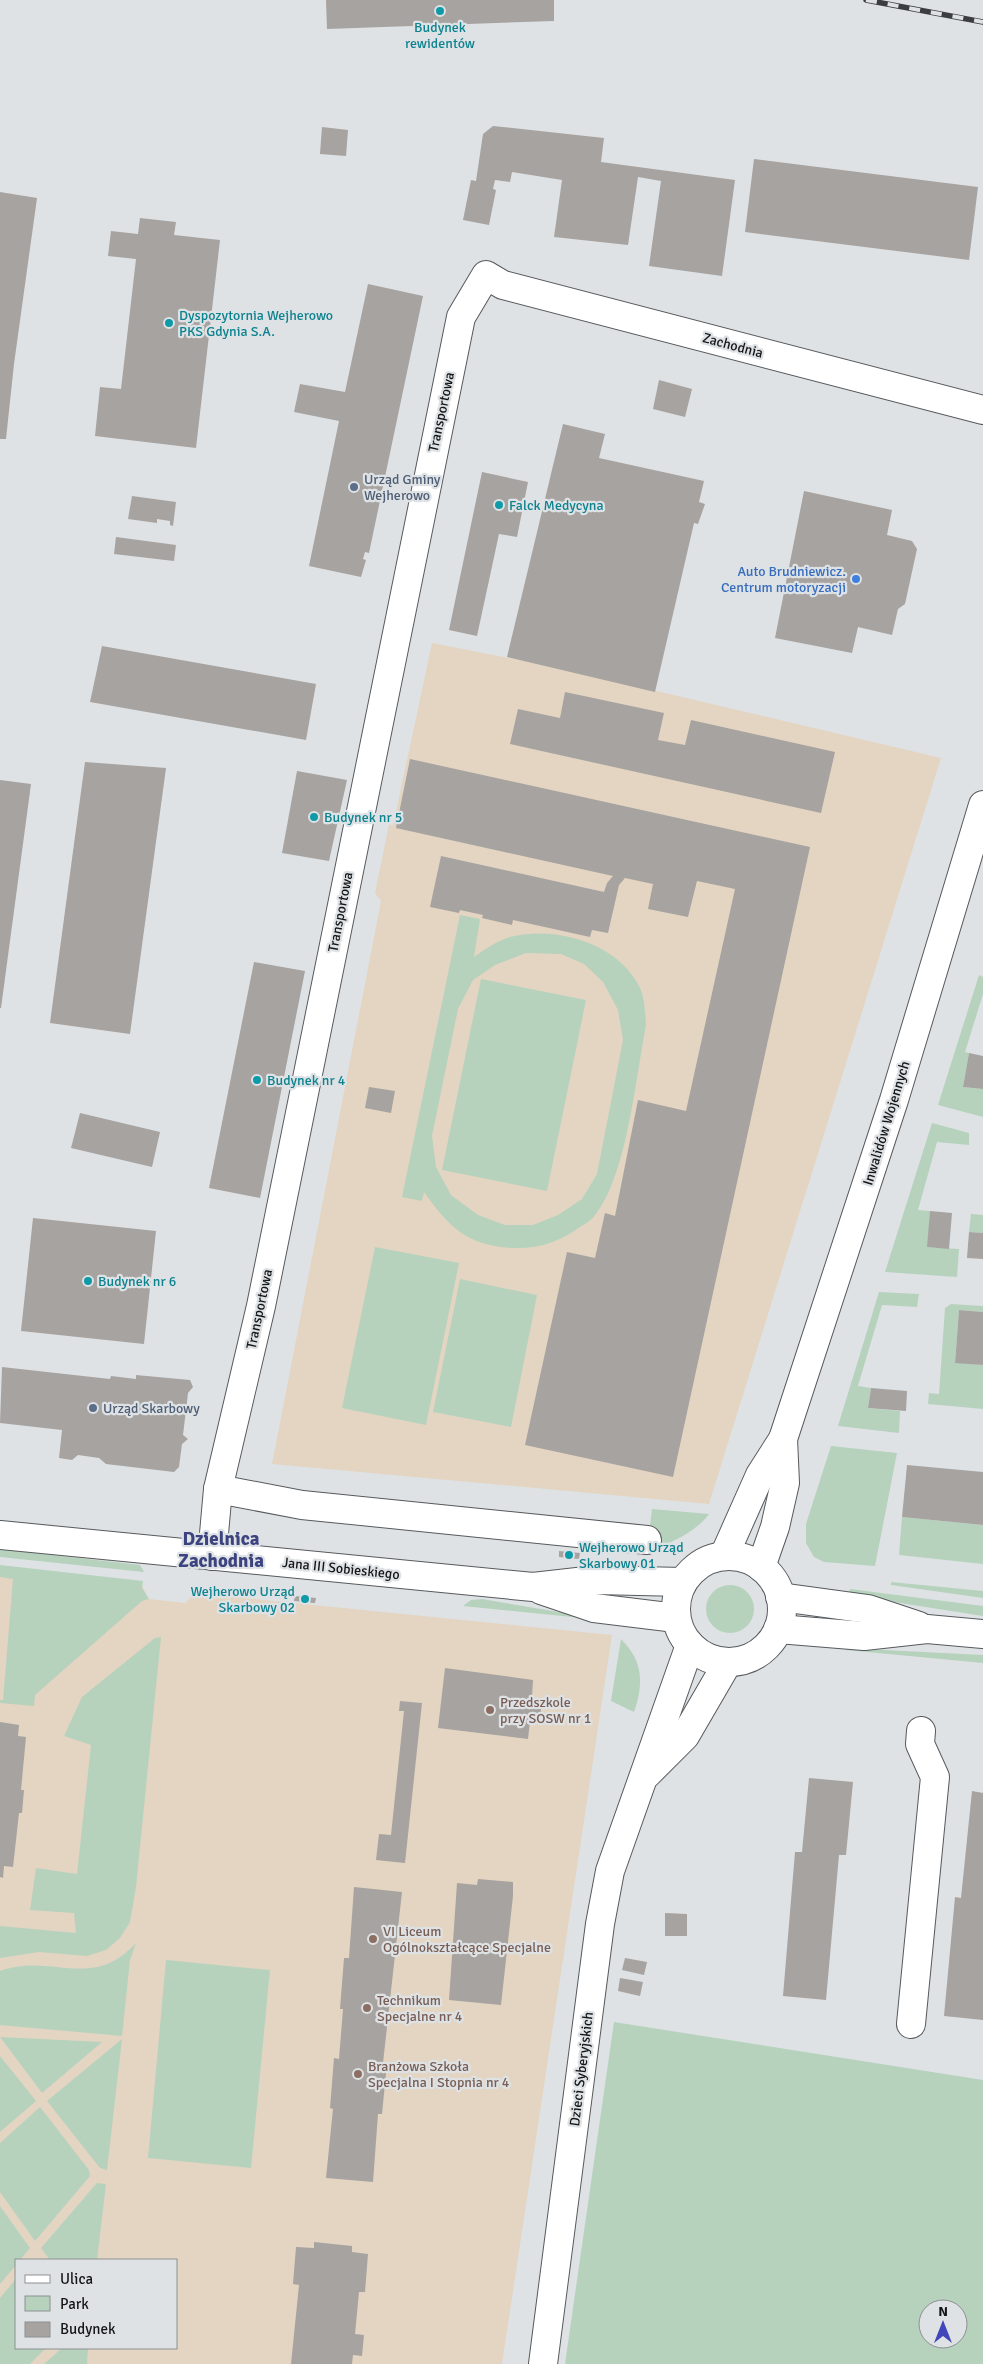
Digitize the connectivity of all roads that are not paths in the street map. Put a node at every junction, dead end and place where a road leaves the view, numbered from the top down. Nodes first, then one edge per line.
1 (486, 275) joint
2 (983, 410) edge
3 (983, 805) edge
4 (783, 1439) junction
5 (218, 1489) junction
6 (0, 1535) edge
7 (647, 1540) dead end
8 (212, 1556) junction
9 (724, 1556) junction
10 (761, 1568) junction
11 (683, 1582) junction
12 (532, 1587) junction
13 (780, 1596) junction
14 (676, 1618) junction
15 (778, 1629) junction
16 (928, 1629) junction
17 (983, 1634) edge
18 (690, 1645) junction
19 (728, 1662) junction
20 (921, 1731) dead end
21 (642, 1778) junction
22 (911, 2024) dead end
23 (543, 2364) edge

1 - 2 street, Zachodnia
1 - 5 street, Transportowa
3 - 4 street, Inwalidów Wojennych
4 - 9 street, Inwalidów Wojennych
4 - 10 street, Inwalidów Wojennych
5 - 7 street
5 - 8 street, Transportowa
6 - 8 street, Jana III Sobieskiego
8 - 12 street, Jana III Sobieskiego
9 - 10 street
9 - 11 street
10 - 13 street
11 - 12 street, Jana III Sobieskiego
11 - 14 street
12 - 14 street, Jana III Sobieskiego
13 - 15 street
13 - 16 street
14 - 18 street
15 - 16 street
15 - 19 street
16 - 17 street
18 - 19 street
18 - 21 street, Dzieci Syberyjskich
19 - 21 street, Dzieci Syberyjskich
20 - 22 street
21 - 23 street, Dzieci Syberyjskich

